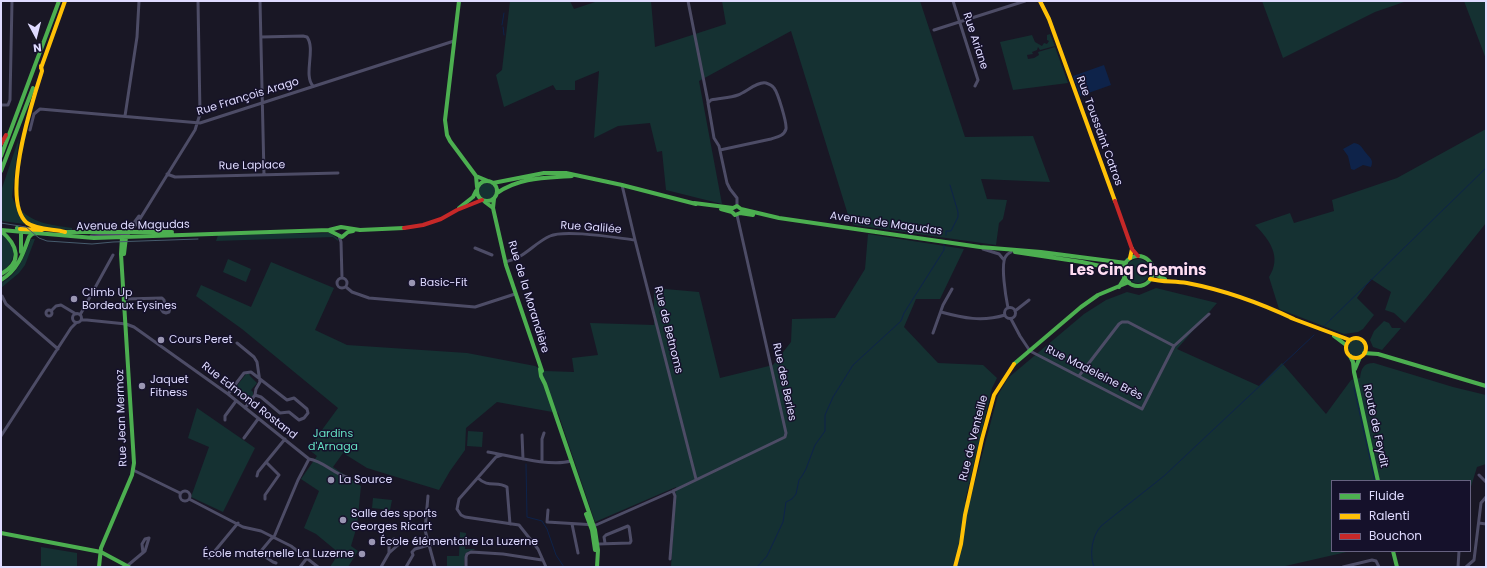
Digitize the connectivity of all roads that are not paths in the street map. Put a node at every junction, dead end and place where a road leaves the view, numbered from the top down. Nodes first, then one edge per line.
1 (12, 1) edge
2 (59, 1) edge
3 (65, 1) edge
4 (139, 1) edge
5 (198, 1) edge
6 (260, 1) edge
7 (459, 1) edge
8 (688, 1) edge
9 (953, 1) edge
10 (1025, 1) edge
11 (1040, 1) edge
12 (1044, 1) edge
13 (1049, 19) junction
14 (960, 22) junction
15 (934, 30) dead end
16 (261, 37) junction
17 (454, 41) junction
18 (41, 66) junction
19 (313, 86) junction
20 (975, 86) dead end
21 (708, 102) junction
22 (262, 103) junction
23 (1, 105) edge
24 (125, 116) junction
25 (16, 118) junction
26 (198, 123) junction
27 (30, 130) dead end
28 (1, 144) edge
29 (720, 150) junction
30 (1, 156) edge
31 (1, 171) edge
32 (338, 173) dead end
33 (167, 174) junction
34 (264, 175) junction
35 (476, 176) junction
36 (578, 176) junction
37 (488, 181) junction
38 (492, 183) junction
39 (622, 185) junction
40 (477, 189) junction
41 (497, 193) junction
42 (494, 198) junction
43 (483, 201) junction
44 (493, 208) junction
45 (734, 208) junction
46 (457, 210) junction
47 (739, 212) junction
48 (141, 215) junction
49 (138, 222) junction
50 (338, 228) junction
51 (344, 228) junction
52 (1, 229) edge
53 (19, 230) junction
54 (329, 230) junction
55 (360, 230) junction
56 (144, 231) junction
57 (65, 232) junction
58 (160, 232) junction
59 (36, 233) junction
60 (218, 233) junction
61 (126, 234) junction
62 (337, 235) junction
63 (345, 235) junction
64 (635, 240) junction
65 (341, 242) junction
66 (980, 247) junction
67 (475, 248) dead end
68 (990, 248) junction
69 (1132, 249) junction
70 (1011, 252) junction
71 (22, 255) junction
72 (113, 255) dead end
73 (492, 255) dead end
74 (1138, 256) junction
75 (1130, 258) junction
76 (1004, 260) junction
77 (506, 262) junction
78 (1126, 263) junction
79 (1123, 271) junction
80 (1152, 273) junction
81 (1, 274) edge
82 (1125, 277) junction
83 (342, 278) junction
84 (1150, 279) junction
85 (1, 280) edge
86 (1170, 281) junction
87 (1129, 282) junction
88 (346, 287) junction
89 (1119, 287) junction
90 (952, 289) dead end
91 (515, 294) junction
92 (2, 296) dead end
93 (125, 299) junction
94 (1029, 300) dead end
95 (165, 305) dead end
96 (1008, 308) junction
97 (51, 311) dead end
98 (1015, 311) junction
99 (941, 312) junction
100 (1209, 314) dead end
101 (1004, 315) junction
102 (78, 316) junction
103 (1011, 319) junction
104 (75, 322) junction
105 (126, 324) junction
106 (933, 333) dead end
107 (1331, 333) junction
108 (1350, 340) junction
109 (237, 343) dead end
110 (1346, 345) junction
111 (1174, 346) junction
112 (1366, 347) junction
113 (58, 349) junction
114 (1030, 351) junction
115 (1364, 353) junction
116 (1378, 354) junction
117 (1350, 356) junction
118 (1360, 357) junction
119 (1079, 376) junction
120 (1355, 376) junction
121 (260, 378) junction
122 (1486, 386) edge
123 (228, 394) junction
124 (255, 395) junction
125 (236, 401) junction
126 (245, 408) junction
127 (258, 419) junction
128 (225, 420) dead end
129 (544, 433) dead end
130 (1, 436) edge
131 (522, 436) dead end
132 (244, 438) dead end
133 (285, 439) junction
134 (488, 452) dead end
135 (502, 455) junction
136 (309, 459) junction
137 (523, 459) junction
138 (542, 461) junction
139 (570, 461) junction
140 (266, 462) junction
141 (133, 470) junction
142 (1479, 475) dead end
143 (257, 476) dead end
144 (348, 477) dead end
145 (478, 478) junction
146 (696, 479) junction
147 (1378, 480) edge
148 (1486, 482) edge
149 (673, 491) junction
150 (180, 494) junction
151 (428, 496) dead end
152 (1486, 497) edge
153 (189, 499) junction
154 (265, 499) dead end
155 (548, 510) dead end
156 (238, 523) junction
157 (1479, 523) junction
158 (510, 524) junction
159 (572, 524) junction
160 (1486, 524) edge
161 (592, 525) junction
162 (1, 533) edge
163 (274, 537) junction
164 (444, 543) dead end
165 (605, 543) junction
166 (597, 544) junction
167 (428, 545) junction
168 (101, 552) junction
169 (1393, 552) edge
170 (1459, 552) edge
171 (142, 553) dead end
172 (389, 553) dead end
173 (578, 553) dead end
174 (209, 558) dead end
175 (307, 558) junction
176 (597, 558) junction
177 (670, 559) dead end
178 (542, 560) junction
179 (276, 563) dead end
180 (128, 566) edge
181 (99, 567) edge
182 (300, 567) edge
183 (318, 567) edge
184 (381, 567) edge
185 (406, 567) edge
186 (435, 567) edge
187 (466, 567) edge
188 (546, 567) edge
189 (597, 567) edge
190 (954, 567) edge
191 (1343, 567) edge
192 (1379, 567) edge
193 (1397, 567) edge
194 (1458, 567) edge
195 (1466, 567) edge

1 - 23 street
2 - 25 main road
3 - 18 main road
4 - 24 street
5 - 26 street
6 - 16 street
7 - 17 main road
8 - 21 street
9 - 14 street, Rue Ariane
10 - 14 street
11 - 13 main road, Rue Toussaint Catros
12 - 13 main road, Rue Toussaint Catros
13 - 69 main road, Rue Toussaint Catros
14 - 15 street
14 - 20 street, Rue Ariane
16 - 19 street
16 - 22 street
17 - 19 street, Rue François Arago
17 - 35 main road
18 - 31 main road
18 - 57 main road
19 - 22 street, Rue François Arago
21 - 29 street
21 - 29 street
22 - 26 street, Rue François Arago
22 - 34 street
24 - 26 street, Rue François Arago
24 - 27 street, Rue François Arago
25 - 28 main road
25 - 30 main road
26 - 33 street
29 - 45 street
32 - 34 street, Rue Laplace
33 - 34 street, Rue Laplace
33 - 48 street
35 - 37 main road
35 - 40 main road
36 - 38 main road
36 - 39 main road
36 - 41 main road
37 - 38 main road
37 - 40 main road
38 - 41 main road
39 - 45 main road
39 - 64 street, Rue de Betnoms
40 - 43 main road
40 - 46 main road
41 - 42 main road
42 - 43 main road
42 - 44 main road, Rue de la Morandière
43 - 44 main road
43 - 46 main road
44 - 77 main road, Rue de la Morandière
45 - 47 main road
45 - 47 main road
46 - 55 main road
47 - 66 main road, Avenue de Magudas
47 - 146 street, Rue des Berles
48 - 49 street
48 - 61 street
49 - 56 street
49 - 61 street
50 - 51 main road, Avenue de Magudas
50 - 54 main road, Avenue de Magudas
50 - 62 main road
51 - 55 main road
51 - 63 main road
52 - 53 main road, Avenue de Magudas
52 - 81 main road
53 - 57 main road, Avenue de Magudas
53 - 59 main road, Avenue de Magudas
53 - 71 main road
54 - 60 main road, Avenue de Magudas
54 - 62 main road
55 - 63 main road
56 - 58 main road, Avenue de Magudas
56 - 61 main road, Avenue de Magudas
57 - 61 main road, Avenue de Magudas
58 - 60 main road, Avenue de Magudas
58 - 61 main road
59 - 61 main road, Avenue de Magudas
59 - 71 main road
60 - 61 main road, Avenue de Magudas
61 - 93 main road, Rue Jean Mermoz
62 - 63 main road
62 - 65 street
63 - 65 street
64 - 77 street, Rue Galilée
64 - 146 street, Rue de Betnoms
65 - 83 street
66 - 68 main road, Avenue de Magudas
66 - 76 street
67 - 73 street
68 - 70 main road, Avenue de Magudas
68 - 78 main road, Avenue de Magudas
69 - 74 main road, Rue Toussaint Catros
69 - 75 main road
70 - 76 street
70 - 79 main road, Avenue de Magudas
71 - 85 main road
72 - 102 street
74 - 75 main road
74 - 80 main road
75 - 78 main road
76 - 96 street
77 - 91 main road, Rue de la Morandière
78 - 79 main road
79 - 82 main road
80 - 84 main road
80 - 86 main road
82 - 87 main road
82 - 89 main road
83 - 88 street
83 - 88 street
84 - 86 main road
84 - 87 main road
86 - 107 main road
87 - 89 main road, Rue de Venteille
88 - 91 street
89 - 114 main road, Rue de Venteille
90 - 99 street
91 - 139 main road, Rue de la Morandière
92 - 113 street
93 - 95 street
93 - 105 main road, Rue Jean Mermoz
94 - 98 street
96 - 98 street
96 - 101 street
97 - 102 street
98 - 103 street
99 - 101 street
99 - 106 street
100 - 111 street
101 - 103 street
102 - 104 street
102 - 104 street
102 - 105 street
103 - 114 street, Rue Madeleine Brès
104 - 113 street
105 - 123 street, Rue Edmond Rostand
105 - 141 main road, Rue Jean Mermoz
107 - 108 main road
107 - 110 main road
108 - 110 main road
108 - 112 main road
109 - 121 street
110 - 117 main road
111 - 119 street
111 - 119 street, Rue Madeleine Brès
112 - 115 main road
112 - 116 main road
113 - 130 street
114 - 119 street, Rue Madeleine Brès
114 - 190 main road, Rue de Venteille
115 - 116 main road
115 - 118 main road
116 - 122 main road
117 - 118 main road
117 - 120 main road, Route de Feydit
118 - 120 main road, Route de Feydit
120 - 147 main road, Route de Feydit
121 - 123 street
121 - 124 street
121 - 124 street
123 - 125 street, Rue Edmond Rostand
124 - 126 street
125 - 126 street, Rue Edmond Rostand
125 - 128 street
126 - 127 street, Rue Edmond Rostand
127 - 132 street
127 - 133 street, Rue Edmond Rostand
129 - 138 street
131 - 137 street
133 - 136 street, Rue Edmond Rostand
133 - 140 street
134 - 135 street
135 - 137 street
135 - 145 street
136 - 144 street, Rue Edmond Rostand
136 - 163 street
137 - 138 street
138 - 139 street
139 - 161 main road, Rue de la Morandière
140 - 143 street
140 - 154 street
141 - 150 street
141 - 168 main road, Rue Jean Mermoz
142 - 148 street
145 - 158 street
145 - 158 street
146 - 149 street, Rue des Berles
149 - 161 street, Rue des Berles
149 - 177 street
150 - 153 street
150 - 153 street
151 - 167 street
152 - 157 street
153 - 156 street
155 - 159 street
156 - 163 street
156 - 174 street
157 - 160 street
157 - 195 street
158 - 178 street
159 - 161 street
159 - 173 street
161 - 166 main road, Rue de la Morandière
161 - 176 main road, Rue de la Morandière
162 - 168 main road
163 - 175 street
163 - 179 street
164 - 167 street
165 - 165 street
165 - 166 street
166 - 176 main road, Rue de la Morandière
167 - 185 street
167 - 186 street
168 - 180 main road
168 - 181 main road, Rue Jean Mermoz
169 - 193 main road
170 - 194 street
171 - 180 street
172 - 184 street
175 - 182 street
175 - 183 street
176 - 189 main road, Rue de la Morandière
178 - 187 street
178 - 188 street
191 - 192 street

